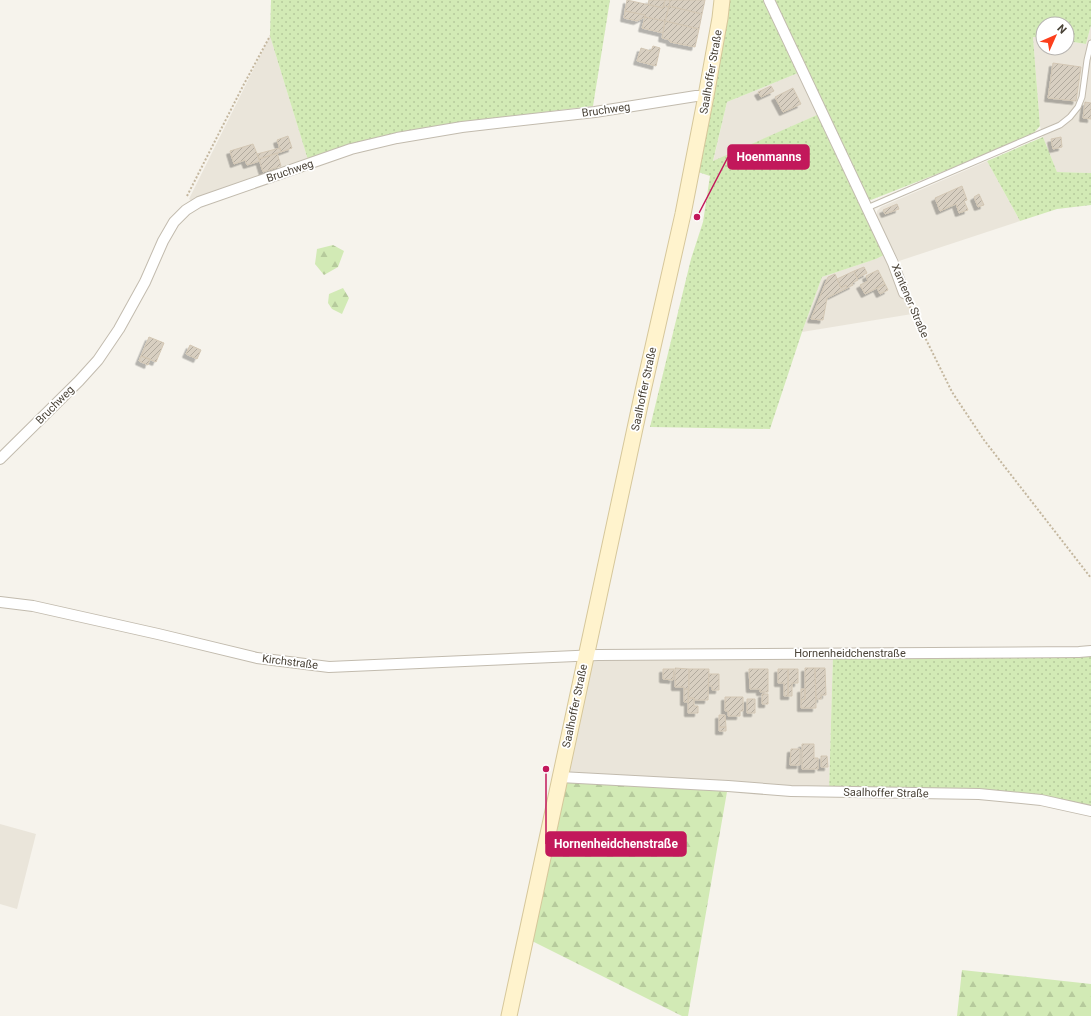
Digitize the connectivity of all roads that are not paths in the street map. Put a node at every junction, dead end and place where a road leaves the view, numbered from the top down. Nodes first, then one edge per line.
1 (722, 0) edge
2 (769, 0) edge
3 (1091, 43) edge
4 (706, 96) junction
5 (867, 208) junction
6 (904, 292) road end
7 (0, 459) edge
8 (0, 602) edge
9 (1091, 651) edge
10 (586, 656) junction
11 (560, 777) junction
12 (1091, 811) edge
13 (509, 1016) edge

1 - 4 main road, Saalhoffer Straße
2 - 5 street, Xantener Straße
3 - 5 lane
4 - 7 street, Bruchweg
4 - 10 main road, Saalhoffer Straße
5 - 6 street, Xantener Straße
8 - 10 street, Kirchstraße
9 - 10 street, Hornenheidchenstraße
10 - 11 main road, Saalhoffer Straße
11 - 12 street, Saalhoffer Straße
11 - 13 main road, Saalhoffer Straße

